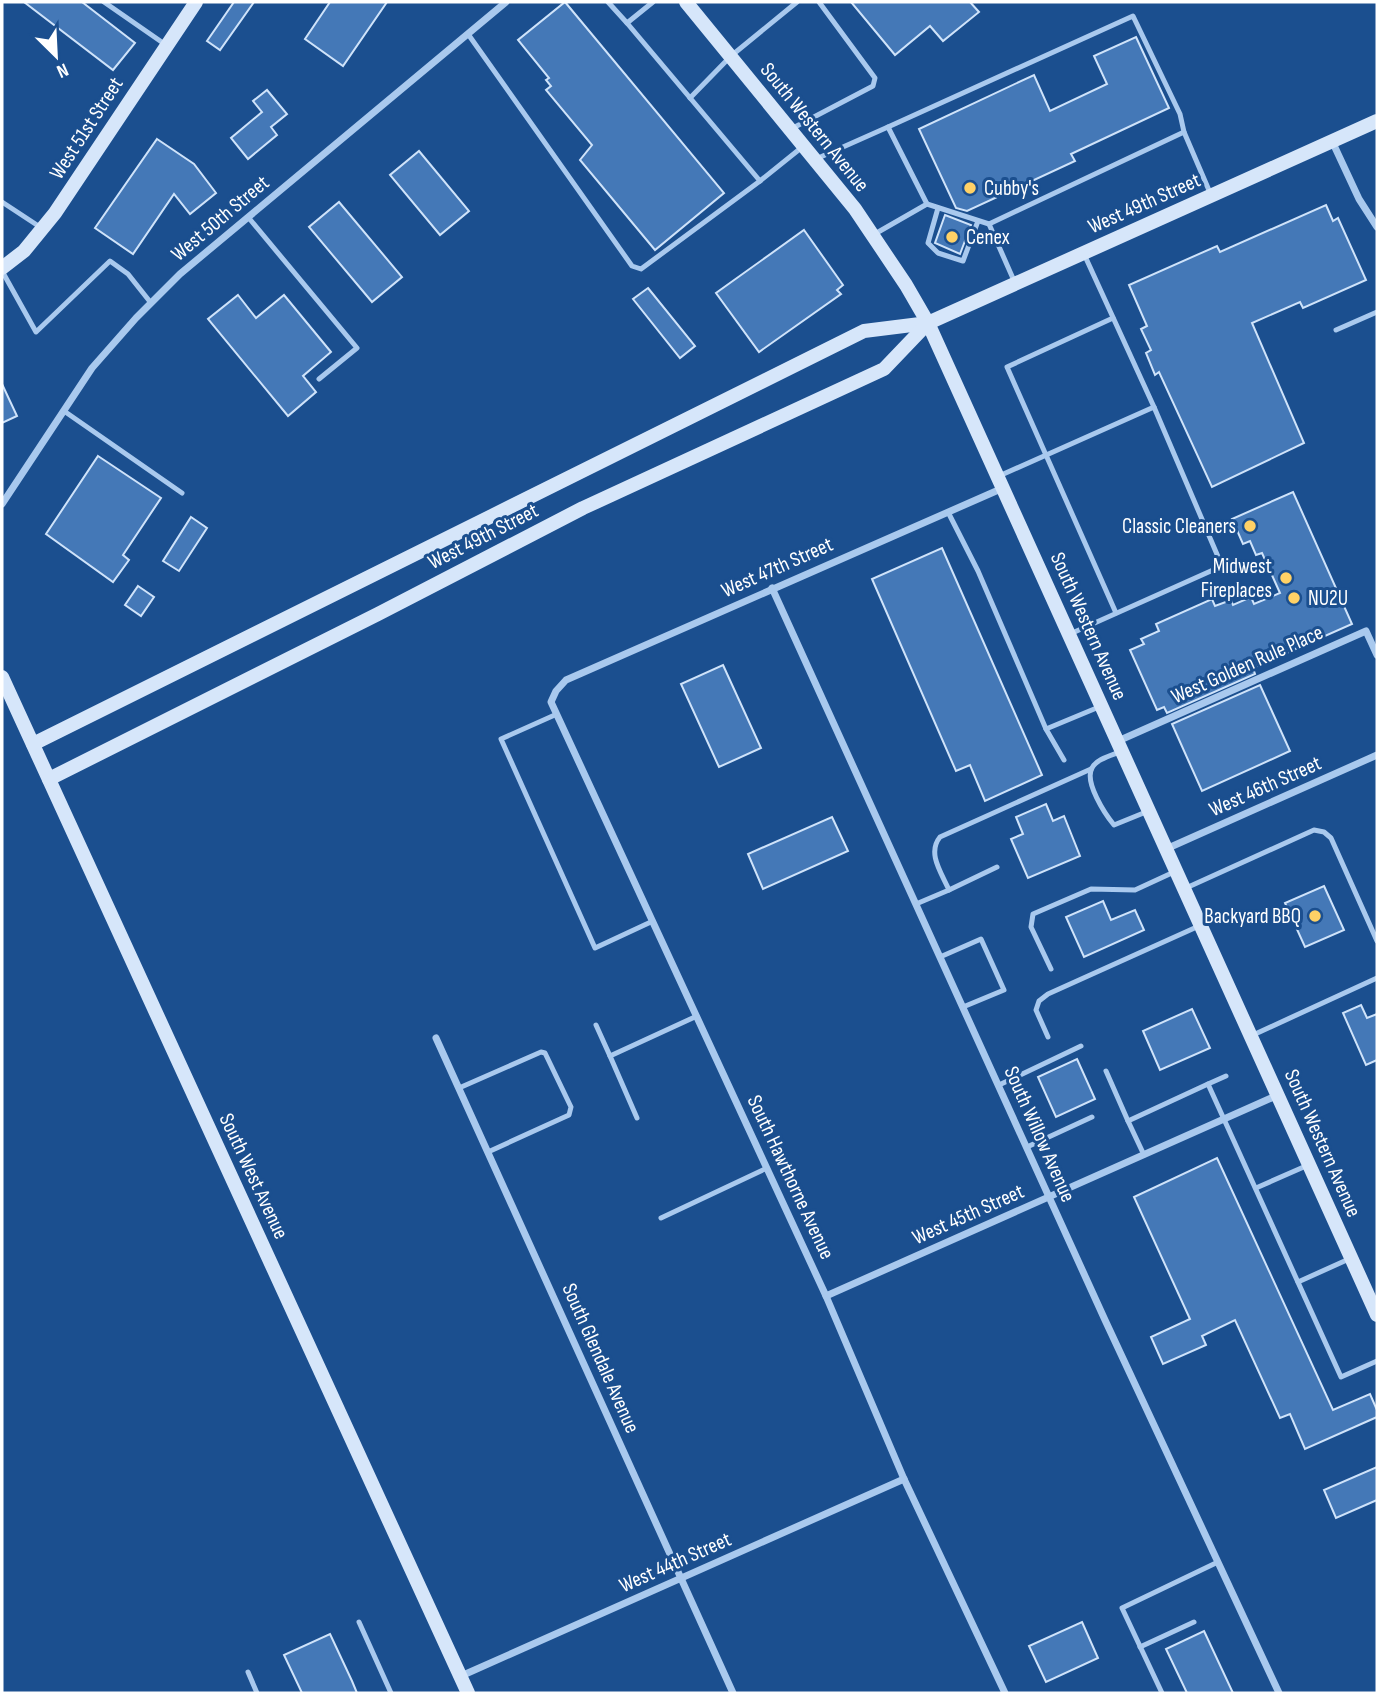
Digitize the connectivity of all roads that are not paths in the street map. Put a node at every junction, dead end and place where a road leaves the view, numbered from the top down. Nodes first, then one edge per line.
1 (104, 2) edge
2 (195, 2) edge
3 (506, 2) edge
4 (608, 2) edge
5 (653, 2) edge
6 (685, 2) edge
7 (797, 2) edge
8 (819, 2) edge
9 (627, 23) junction
10 (468, 34) junction
11 (166, 45) junction
12 (730, 56) junction
13 (690, 98) junction
14 (1377, 121) edge
15 (888, 127) junction
16 (791, 129) junction
17 (1184, 132) junction
18 (1332, 141) junction
19 (805, 145) junction
20 (816, 159) junction
21 (760, 181) junction
22 (1211, 195) junction
23 (2, 202) edge
24 (927, 204) junction
25 (938, 208) junction
26 (248, 217) junction
27 (978, 220) junction
28 (989, 224) junction
29 (1377, 227) edge
30 (43, 229) junction
31 (932, 229) junction
32 (939, 232) dead end
33 (873, 236) junction
34 (1083, 253) junction
35 (2, 269) edge
36 (1016, 284) junction
37 (151, 303) junction
38 (1377, 312) edge
39 (1113, 318) junction
40 (928, 323) junction
41 (1336, 330) dead end
42 (319, 379) dead end
43 (1154, 407) junction
44 (64, 411) junction
45 (1047, 454) junction
46 (1001, 482) junction
47 (182, 493) dead end
48 (2, 504) edge
49 (948, 512) junction
50 (772, 588) junction
51 (1116, 613) junction
52 (1070, 634) junction
53 (1377, 655) edge
54 (2, 677) edge
55 (1102, 706) junction
56 (556, 714) junction
57 (1046, 729) junction
58 (33, 744) junction
59 (1120, 746) junction
60 (1377, 755) edge
61 (1064, 760) dead end
62 (1090, 769) junction
63 (49, 779) junction
64 (1149, 810) junction
65 (1167, 849) junction
66 (997, 867) dead end
67 (1177, 871) junction
68 (1185, 889) junction
69 (949, 890) junction
70 (916, 904) junction
71 (653, 921) junction
72 (1202, 924) junction
73 (1377, 941) edge
74 (940, 957) junction
75 (1051, 969) dead end
76 (1377, 978) edge
77 (963, 1007) junction
78 (697, 1016) junction
79 (596, 1025) dead end
80 (1252, 1035) junction
81 (1048, 1037) dead end
82 (436, 1038) dead end
83 (1081, 1046) dead end
84 (610, 1056) junction
85 (1106, 1071) dead end
86 (1226, 1076) dead end
87 (1208, 1084) junction
88 (999, 1085) junction
89 (459, 1088) junction
90 (1278, 1095) junction
91 (1093, 1117) dead end
92 (637, 1118) dead end
93 (1225, 1119) junction
94 (1128, 1121) junction
95 (1027, 1147) junction
96 (488, 1152) junction
97 (1144, 1155) junction
98 (1309, 1165) junction
99 (767, 1168) junction
100 (1256, 1188) junction
101 (1050, 1197) junction
102 (661, 1218) dead end
103 (1352, 1258) junction
104 (1298, 1282) junction
105 (826, 1296) junction
106 (1377, 1315) edge
107 (1377, 1361) edge
108 (904, 1479) junction
109 (1218, 1562) junction
110 (682, 1579) junction
111 (359, 1622) dead end
112 (1194, 1622) dead end
113 (1140, 1647) junction
114 (248, 1672) dead end
115 (460, 1676) junction
116 (257, 1693) edge
117 (391, 1693) edge
118 (468, 1693) edge
119 (733, 1693) edge
120 (1005, 1693) edge
121 (1161, 1693) edge
122 (1279, 1693) edge

1 - 11 lane
2 - 11 street, West 51st Street
3 - 10 street, West 50th Street
4 - 9 lane
5 - 9 lane
6 - 12 street, South Western Avenue
7 - 12 lane
8 - 16 lane
9 - 13 lane
10 - 21 lane
10 - 26 street, West 50th Street
11 - 30 street, West 51st Street
12 - 13 lane
12 - 16 street, South Western Avenue
13 - 21 lane
14 - 18 street, West 49th Street
15 - 17 lane
15 - 20 lane
15 - 24 lane
16 - 19 street, South Western Avenue
17 - 22 lane
17 - 28 lane
18 - 22 street, West 49th Street
18 - 29 street
19 - 20 street, South Western Avenue
19 - 21 lane
20 - 33 street, South Western Avenue
22 - 34 street, West 49th Street
23 - 30 lane
24 - 25 lane
24 - 33 lane
25 - 27 lane
25 - 31 lane
26 - 37 street, West 50th Street
26 - 42 lane
27 - 28 lane
27 - 31 lane
28 - 36 lane
30 - 35 street, West 51st Street
31 - 32 lane
33 - 40 street, South Western Avenue
34 - 36 street, West 49th Street
34 - 39 lane
35 - 37 lane
36 - 40 street, West 49th Street
37 - 44 street, West 50th Street
38 - 41 lane
39 - 43 lane
39 - 45 lane
40 - 46 street, South Western Avenue
40 - 58 street, West 49th Street
40 - 63 street, West 49th Street
43 - 45 lane
43 - 51 lane
44 - 47 lane
44 - 48 street, West 50th Street
45 - 46 lane
45 - 51 lane
46 - 49 street, West 47th Street
46 - 52 street, South Western Avenue
49 - 50 street, West 47th Street
49 - 57 lane
50 - 56 street, West 47th Street
50 - 70 street, South Willow Avenue
51 - 52 lane
52 - 55 street, South Western Avenue
53 - 59 street, West Golden Rule Place
54 - 58 street, South West Avenue
55 - 57 lane
55 - 59 street, South Western Avenue
56 - 71 street, South Hawthorne Avenue
56 - 71 lane
57 - 61 lane
58 - 63 street, South West Avenue
59 - 62 lane
59 - 64 street, South Western Avenue
60 - 65 street, West 46th Street
62 - 64 lane
62 - 69 lane
63 - 115 street, South West Avenue
64 - 65 street, South Western Avenue
65 - 67 street, South Western Avenue
66 - 69 lane
67 - 68 street, South Western Avenue
67 - 75 lane
68 - 72 street, South Western Avenue
68 - 73 lane
69 - 70 lane
70 - 74 street, South Willow Avenue
71 - 78 street, South Hawthorne Avenue
72 - 80 street, South Western Avenue
72 - 81 lane
74 - 77 street, South Willow Avenue
74 - 77 lane
76 - 80 lane
77 - 88 street, South Willow Avenue
78 - 84 lane
78 - 99 street, South Hawthorne Avenue
79 - 84 lane
80 - 90 street, South Western Avenue
82 - 89 street, South Glendale Avenue
83 - 88 lane
84 - 92 lane
85 - 94 lane
86 - 87 lane
87 - 93 lane
87 - 94 lane
88 - 95 street, South Willow Avenue
89 - 96 street, South Glendale Avenue
89 - 96 lane
90 - 93 street, West 45th Street
90 - 98 street, South Western Avenue
91 - 95 lane
93 - 97 street, West 45th Street
93 - 100 lane
94 - 97 lane
95 - 101 street, South Willow Avenue
96 - 110 street, South Glendale Avenue
97 - 101 street, West 45th Street
98 - 100 lane
98 - 103 street, South Western Avenue
99 - 102 lane
99 - 105 street, South Hawthorne Avenue
100 - 104 lane
101 - 105 street, West 45th Street
101 - 109 street, South Willow Avenue
103 - 104 lane
103 - 106 street, South Western Avenue
104 - 107 lane
105 - 108 street, South Hawthorne Avenue
108 - 110 street, West 44th Street
108 - 120 street, South Hawthorne Avenue
109 - 113 lane
109 - 122 street, South Willow Avenue
110 - 115 street, West 44th Street
110 - 119 street, South Glendale Avenue
111 - 117 lane
112 - 113 lane
113 - 121 lane
114 - 116 lane
115 - 118 street, South West Avenue

